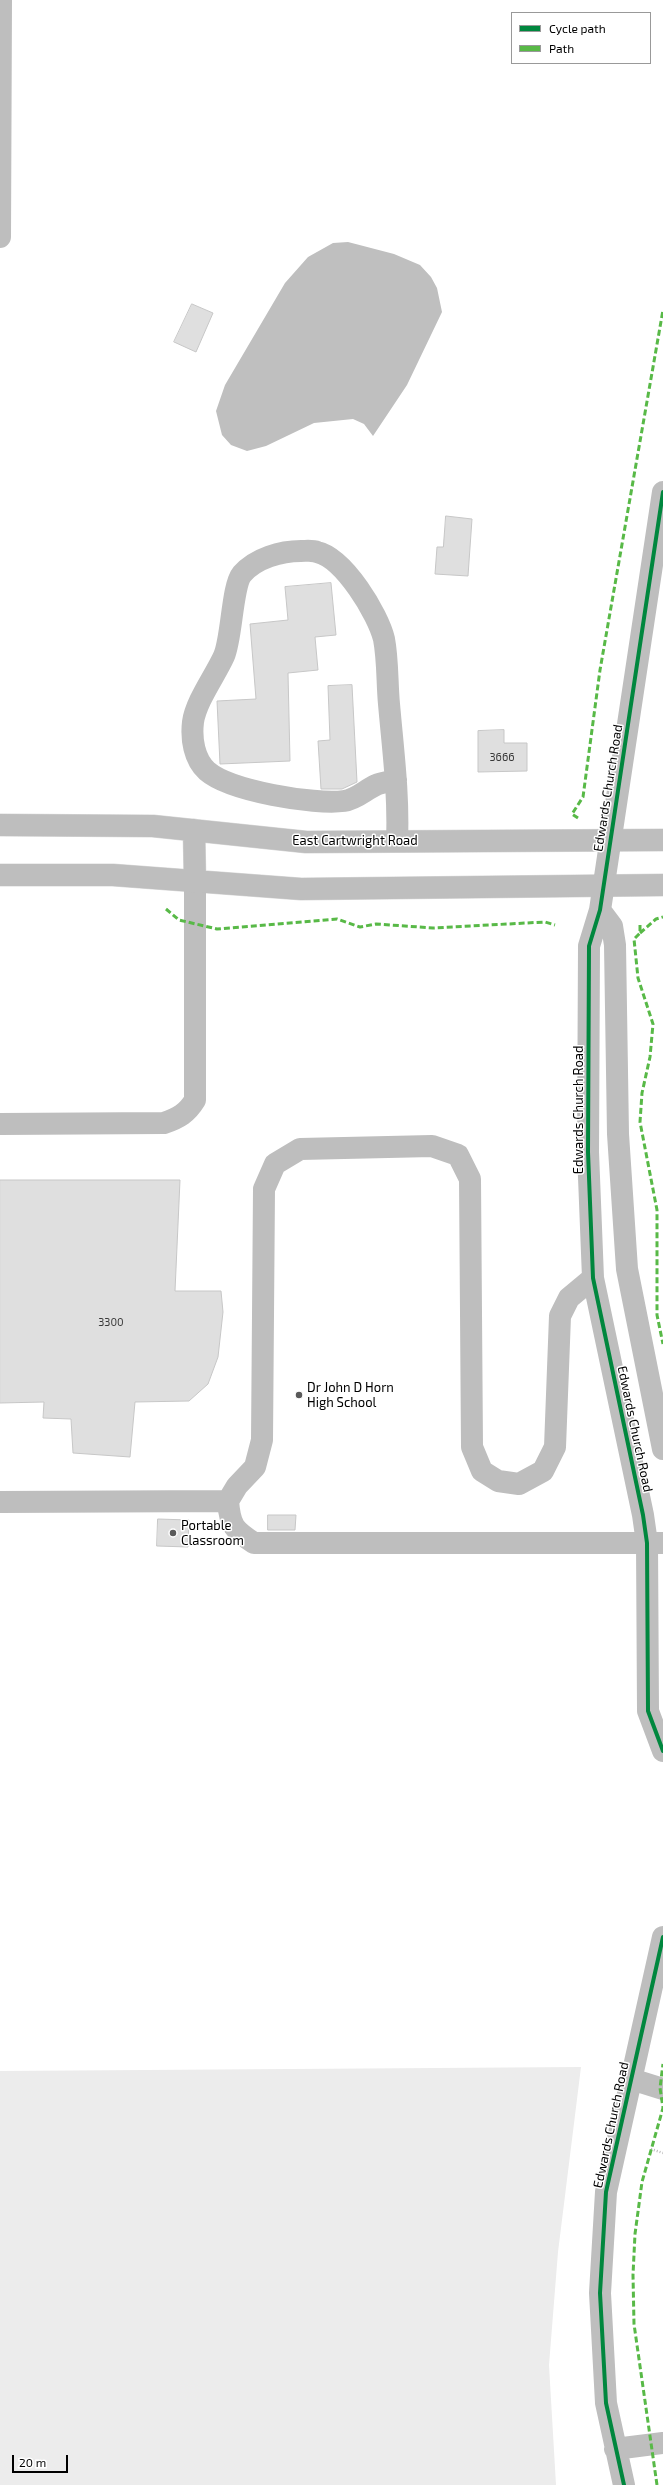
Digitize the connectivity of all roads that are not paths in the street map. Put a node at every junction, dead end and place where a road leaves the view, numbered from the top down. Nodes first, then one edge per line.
1 (1, 0) edge
2 (0, 146) edge
3 (0, 237) edge
4 (663, 492) edge
5 (396, 780) junction
6 (0, 825) edge
7 (194, 830) junction
8 (610, 840) junction
9 (663, 840) edge
10 (397, 841) junction
11 (0, 875) edge
12 (195, 882) junction
13 (603, 885) junction
14 (663, 885) edge
15 (600, 910) junction
16 (0, 1124) edge
17 (593, 1278) junction
18 (663, 1449) edge
19 (228, 1501) junction
20 (0, 1502) edge
21 (655, 1543) edge
22 (663, 1751) edge
23 (663, 1937) edge
24 (631, 2079) junction
25 (663, 2089) edge
26 (663, 2443) edge
27 (616, 2450) junction
28 (624, 2485) edge

1 - 2 street
2 - 3 street
4 - 8 street, Edwards Church Road
5 - 5 street
5 - 10 street
6 - 7 street, East Cartwright Road
7 - 10 street, East Cartwright Road
7 - 12 street
8 - 9 street, East Cartwright Road
8 - 10 street, East Cartwright Road
8 - 13 street, Edwards Church Road
11 - 12 street
12 - 13 street
12 - 16 street
13 - 14 street
13 - 15 street, Edwards Church Road
15 - 17 street, Edwards Church Road
15 - 18 street, Edwards Church Road
17 - 19 street
17 - 21 street, Edwards Church Road
19 - 20 street
19 - 21 street
21 - 22 street, Edwards Church Road
23 - 24 street, Edwards Church Road
24 - 25 street
24 - 27 street, Edwards Church Road
26 - 27 street
27 - 28 street, Edwards Church Road

